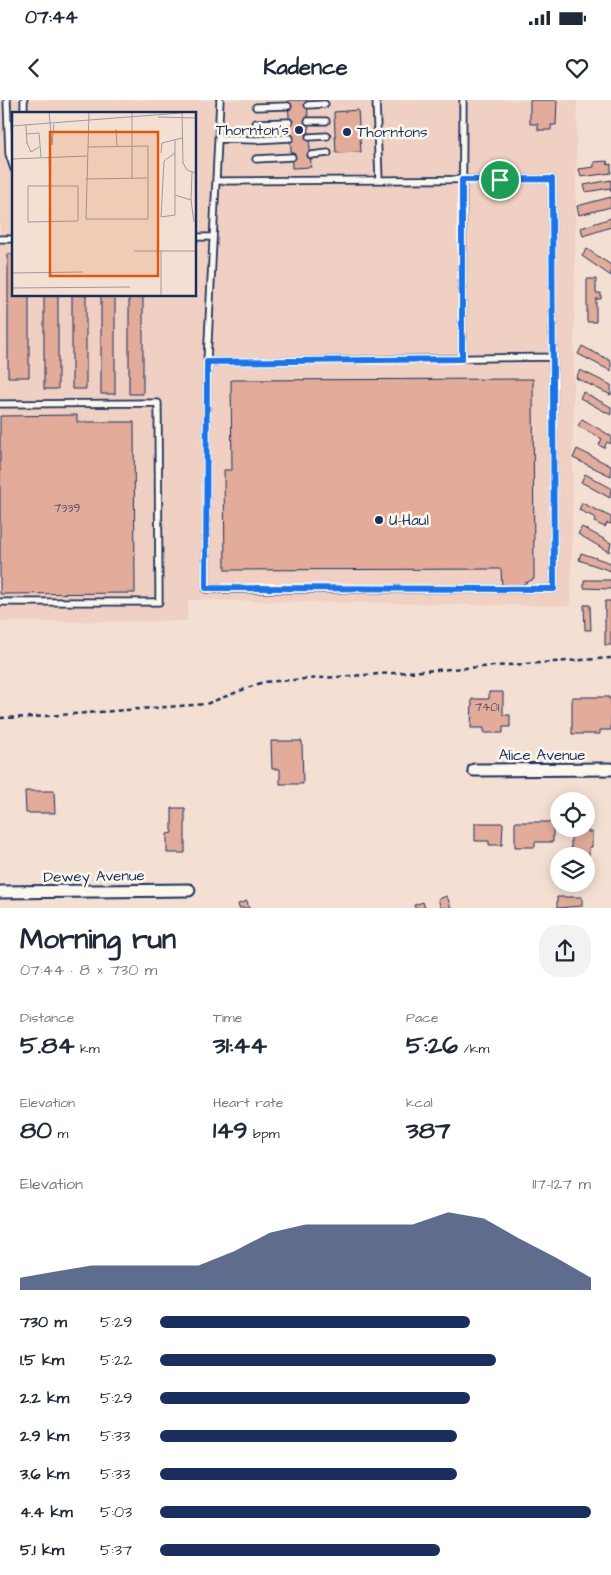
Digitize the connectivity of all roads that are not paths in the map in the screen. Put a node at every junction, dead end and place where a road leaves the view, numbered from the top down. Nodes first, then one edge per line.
1 (7, 100) edge
2 (220, 100) edge
3 (376, 100) edge
4 (463, 100) edge
5 (325, 104) dead end
6 (308, 105) dead end
7 (288, 106) dead end
8 (256, 107) dead end
9 (308, 121) dead end
10 (326, 121) dead end
11 (256, 122) dead end
12 (289, 122) dead end
13 (327, 136) dead end
14 (309, 137) dead end
15 (290, 138) dead end
16 (219, 139) junction
17 (328, 153) dead end
18 (311, 155) dead end
19 (292, 157) dead end
20 (256, 159) dead end
21 (12, 164) edge
22 (379, 180) junction
23 (462, 180) junction
24 (217, 181) junction
25 (196, 237) edge
26 (213, 237) junction
27 (553, 358) junction
28 (462, 359) junction
29 (207, 362) junction
30 (0, 404) edge
31 (0, 602) edge
32 (611, 769) edge
33 (474, 770) dead end
34 (189, 890) dead end
35 (0, 892) edge

1 - 21 lane
2 - 16 lane
3 - 22 lane
4 - 23 lane
5 - 6 lane
7 - 8 lane
9 - 10 lane
11 - 12 lane
13 - 14 lane
15 - 16 lane
16 - 24 lane
17 - 18 lane
19 - 20 lane
22 - 23 lane
22 - 24 lane
23 - 27 lane
23 - 28 lane
24 - 26 lane
25 - 26 lane
26 - 29 lane
27 - 28 lane
27 - 29 lane
28 - 29 lane
30 - 31 lane
32 - 33 street, Alice Avenue
34 - 35 street, Dewey Avenue

